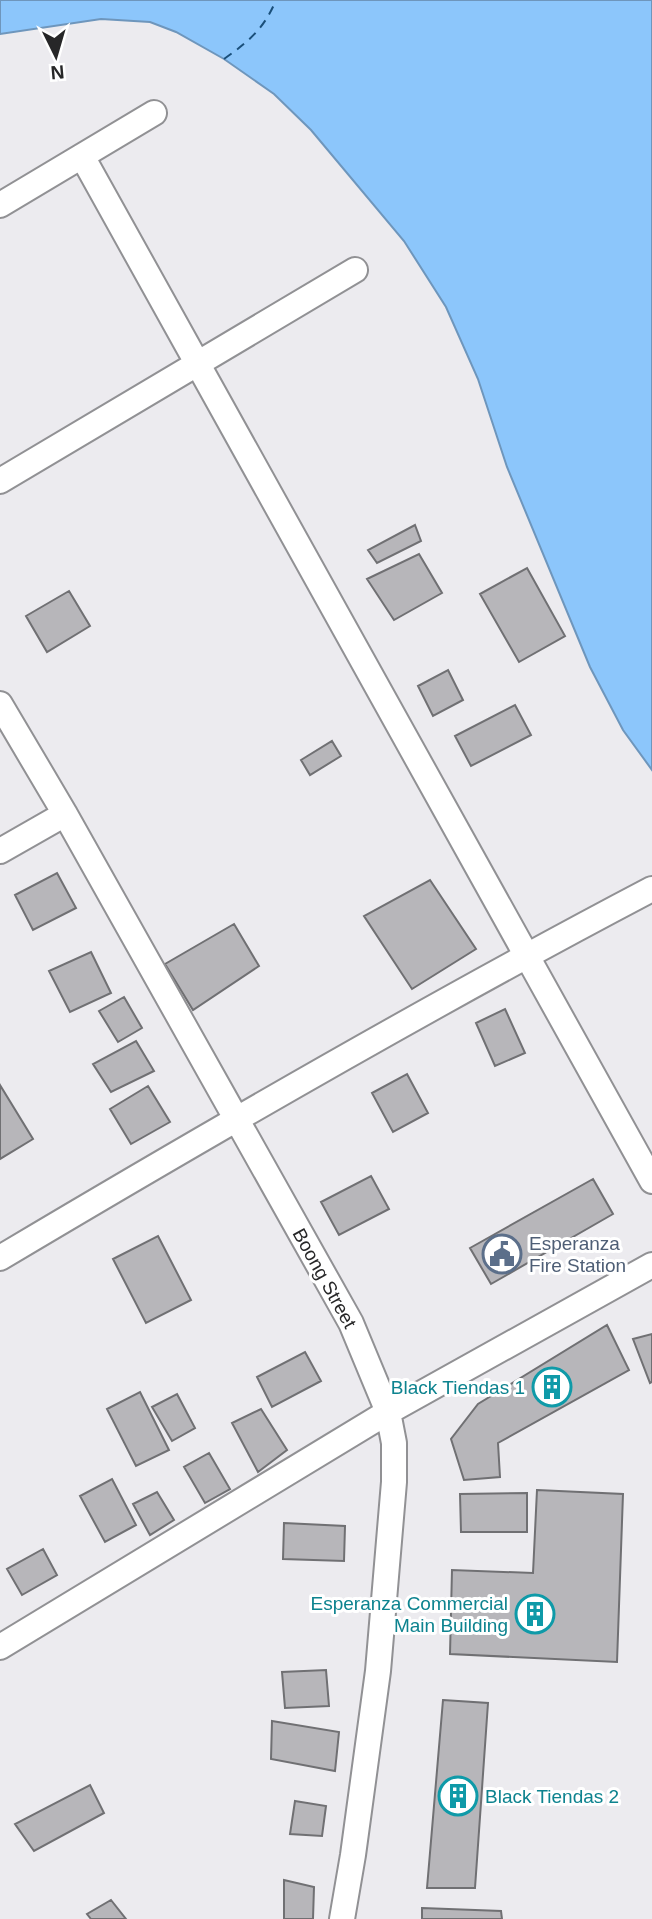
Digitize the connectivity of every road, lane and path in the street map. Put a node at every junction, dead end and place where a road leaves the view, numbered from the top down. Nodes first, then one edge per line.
1 (154, 113) dead end
2 (82, 156) junction
3 (0, 205) edge
4 (355, 270) dead end
5 (197, 364) junction
6 (0, 481) edge
7 (0, 704) edge
8 (65, 814) junction
9 (0, 851) edge
10 (652, 889) edge
11 (525, 956) junction
12 (236, 1118) junction
13 (652, 1181) edge
14 (0, 1258) edge
15 (652, 1265) edge
16 (388, 1412) junction
17 (0, 1647) edge
18 (342, 1919) edge

1 - 2 street
2 - 3 street
2 - 5 street
4 - 5 street
5 - 6 street
5 - 11 street
7 - 8 street, Boong Street
8 - 9 street
8 - 12 street, Boong Street
10 - 11 street
11 - 12 street
11 - 13 street
12 - 14 street
12 - 16 street, Boong Street
15 - 16 street
16 - 17 street
16 - 18 street, Boong Street

